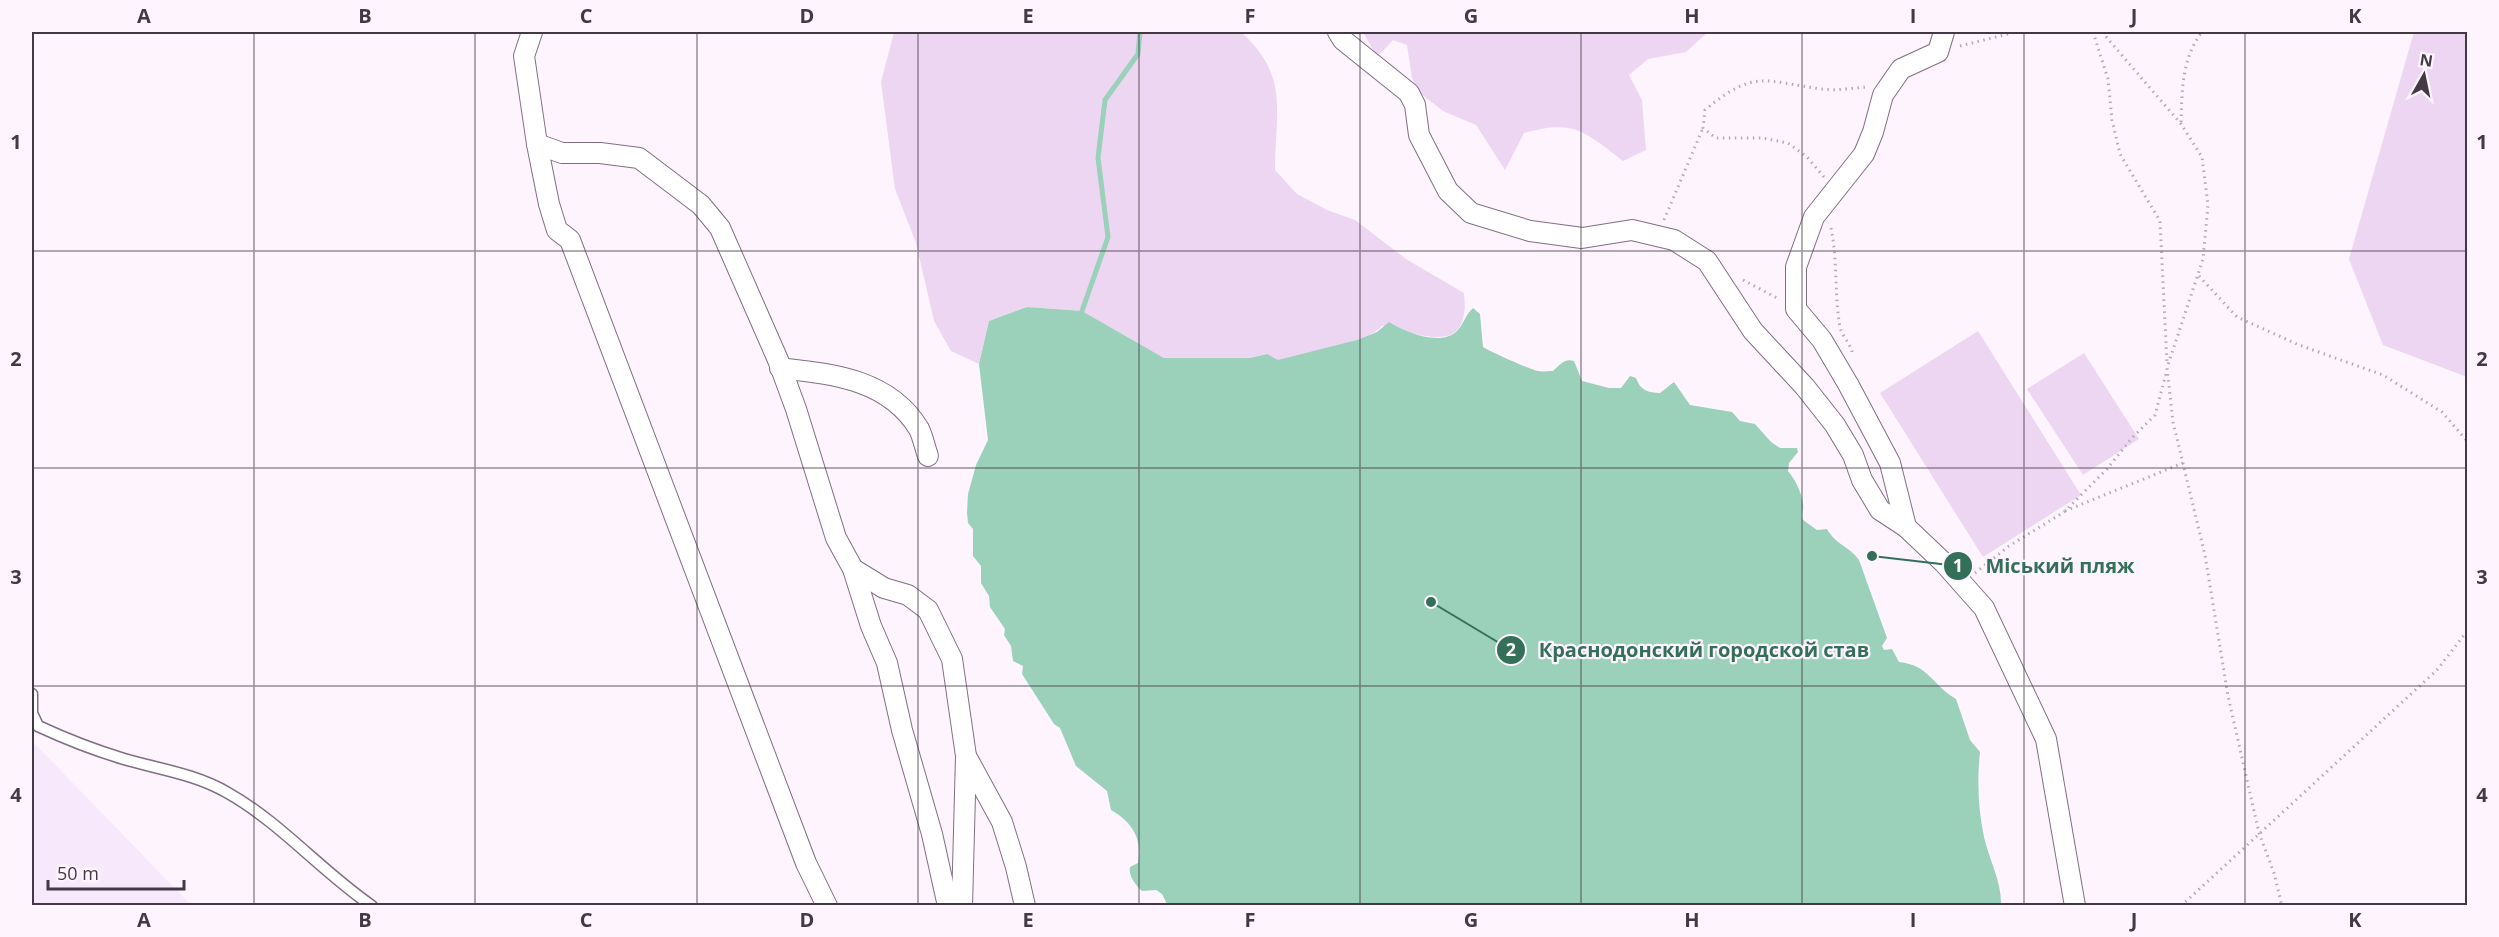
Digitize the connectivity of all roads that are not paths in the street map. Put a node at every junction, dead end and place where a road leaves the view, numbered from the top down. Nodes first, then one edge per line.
1 (532, 32) edge
2 (1338, 32) edge
3 (1944, 32) edge
4 (537, 144) junction
5 (780, 368) junction
6 (928, 456) dead end
7 (1906, 527) junction
8 (853, 569) junction
9 (32, 694) edge
10 (966, 756) junction
11 (372, 906) edge
12 (827, 906) edge
13 (948, 906) edge
14 (962, 906) edge
15 (1025, 906) edge
16 (2075, 906) edge

1 - 4 street
2 - 7 street
3 - 7 street
4 - 5 street
4 - 12 street
5 - 6 street
5 - 8 street
7 - 16 street
8 - 10 street
8 - 13 street
9 - 11 lane
10 - 14 street
10 - 15 street

